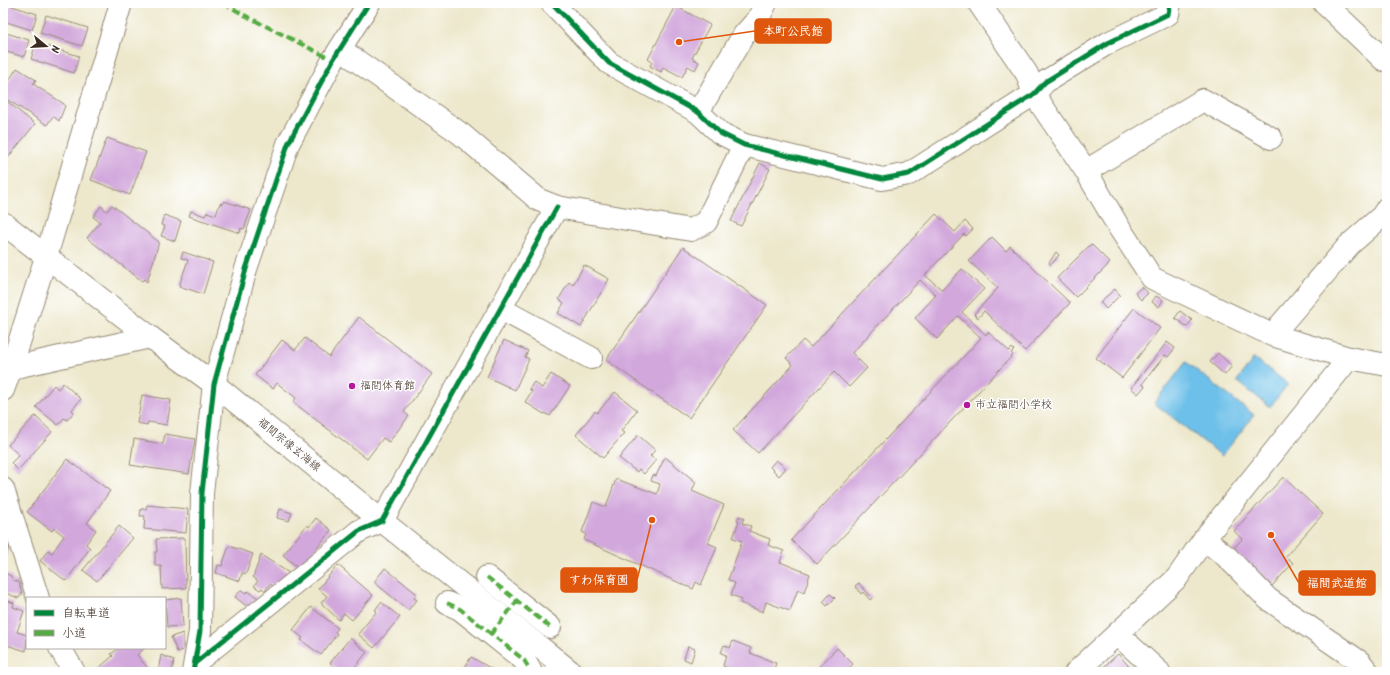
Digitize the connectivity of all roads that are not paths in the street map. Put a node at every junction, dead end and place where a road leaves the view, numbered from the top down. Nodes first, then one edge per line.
1 (121, 3) edge
2 (369, 3) edge
3 (552, 3) edge
4 (766, 3) edge
5 (979, 3) edge
6 (1170, 3) edge
7 (1324, 3) edge
8 (340, 49) junction
9 (1387, 57) edge
10 (1034, 94) junction
11 (698, 112) junction
12 (1271, 138) dead end
13 (744, 145) junction
14 (1086, 171) junction
15 (557, 207) junction
16 (1387, 208) edge
17 (3, 223) edge
18 (46, 257) junction
19 (501, 309) junction
20 (1272, 335) junction
21 (150, 337) junction
22 (591, 358) dead end
23 (1349, 358) junction
24 (1384, 359) edge
25 (11, 368) junction
26 (214, 384) junction
27 (3, 390) edge
28 (3, 489) edge
29 (382, 521) junction
30 (1204, 539) junction
31 (487, 576) dead end
32 (38, 597) edge
33 (517, 601) junction
34 (447, 604) dead end
35 (550, 627) dead end
36 (491, 634) junction
37 (1117, 634) junction
38 (61, 649) edge
39 (194, 668) edge
40 (530, 670) dead end
41 (74, 672) edge
42 (571, 672) edge
43 (1076, 672) edge
44 (1159, 672) edge
45 (1368, 672) edge

1 - 18 street
2 - 8 street
3 - 11 street
4 - 11 street
5 - 10 street
6 - 10 street
7 - 9 street
8 - 15 street
8 - 26 street
10 - 13 street
10 - 14 street
11 - 13 street
12 - 14 street
13 - 15 street
14 - 20 street
15 - 19 street
16 - 20 street
17 - 18 street, 福間宗像玄海線
18 - 21 street, 福間宗像玄海線
18 - 25 street
19 - 22 street
19 - 29 street
20 - 23 street
21 - 25 street
21 - 26 street, 福間宗像玄海線
23 - 24 street
23 - 30 street
25 - 27 street
26 - 29 street, 福間宗像玄海線
26 - 39 street
28 - 32 street
29 - 39 street
29 - 42 street, 福間宗像玄海線
30 - 37 street
30 - 45 street
31 - 33 street
33 - 35 street
33 - 36 street
34 - 36 street
36 - 40 street
37 - 43 street
37 - 44 street
38 - 41 street

